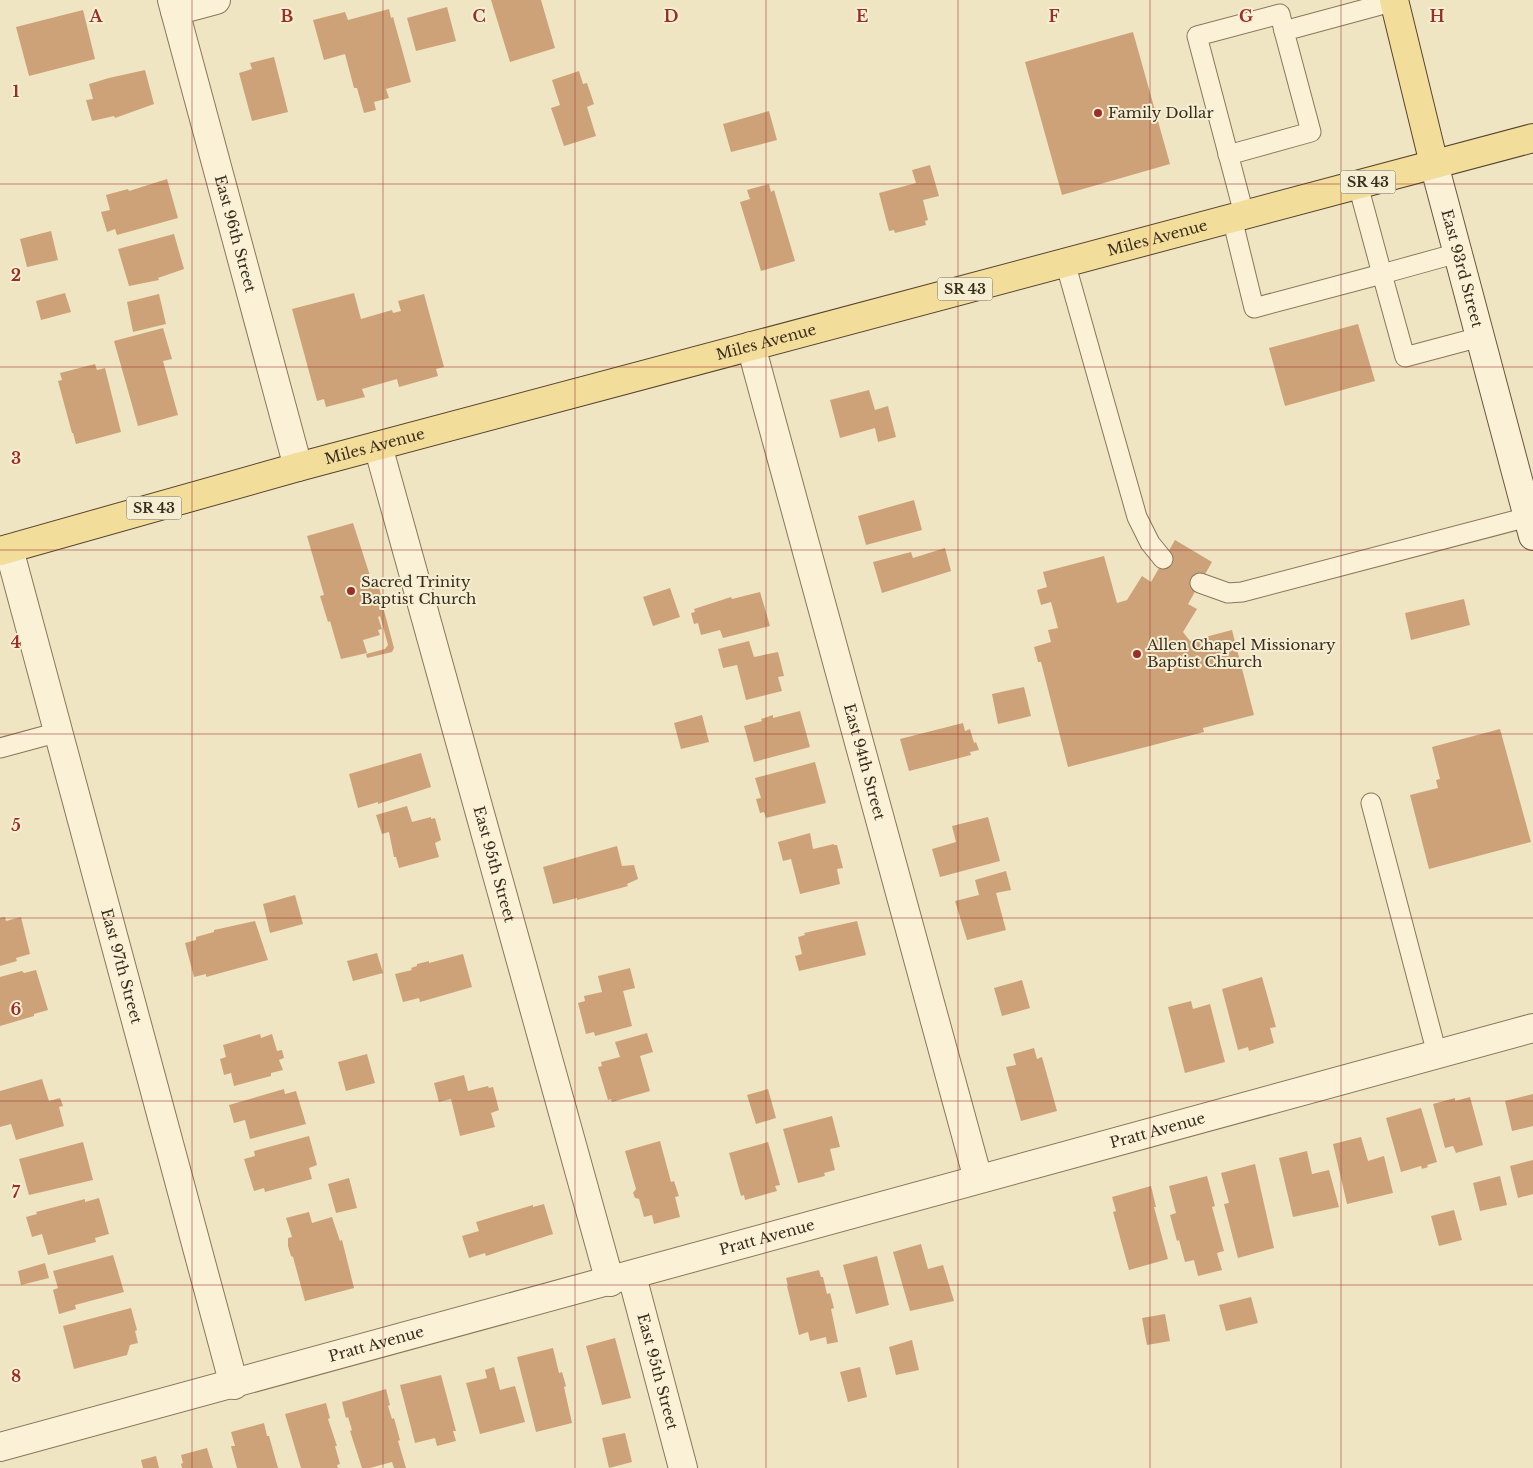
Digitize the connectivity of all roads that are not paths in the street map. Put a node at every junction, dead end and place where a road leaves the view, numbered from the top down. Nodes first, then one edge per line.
1 (216, 0) edge
2 (1394, 0) edge
3 (174, 5) edge
4 (1284, 31) junction
5 (1533, 138) edge
6 (1228, 155) junction
7 (1434, 164) junction
8 (1358, 185) junction
9 (1238, 216) junction
10 (1458, 253) junction
11 (1065, 262) junction
12 (1382, 274) junction
13 (1480, 337) junction
14 (751, 346) junction
15 (378, 446) junction
16 (298, 467) junction
17 (1531, 526) edge
18 (5, 550) edge
19 (1163, 559) dead end
20 (1200, 583) dead end
21 (58, 732) junction
22 (0, 748) edge
23 (1372, 803) dead end
24 (1533, 1028) edge
25 (1437, 1054) junction
26 (978, 1179) junction
27 (621, 1279) junction
28 (234, 1385) junction
29 (0, 1448) edge
30 (683, 1468) edge

1 - 3 street
2 - 4 lane
2 - 7 main road, East 93rd Street
3 - 16 street, East 96th Street
4 - 6 lane
4 - 6 lane
5 - 7 main road, Miles Avenue / SR 43
6 - 9 lane
7 - 8 main road, Miles Avenue / SR 43
7 - 10 street, East 93rd Street
8 - 9 main road, Miles Avenue / SR 43
8 - 12 lane
9 - 11 main road, Miles Avenue / SR 43
9 - 12 lane
10 - 12 lane
10 - 13 street, East 93rd Street
11 - 14 main road, Miles Avenue / SR 43
11 - 19 lane
12 - 13 lane
13 - 17 street, East 93rd Street
14 - 15 main road, Miles Avenue / SR 43
14 - 26 street, East 94th Street
15 - 16 main road, Miles Avenue / SR 43
15 - 27 street, East 95th Street
16 - 18 main road, Miles Avenue / SR 43
17 - 20 lane
18 - 21 street, East 97th Street
21 - 22 lane
21 - 28 street, East 97th Street
23 - 25 lane
24 - 25 street, Pratt Avenue
25 - 26 street, Pratt Avenue
26 - 27 street, Pratt Avenue
27 - 28 street, Pratt Avenue
27 - 30 street, East 95th Street
28 - 29 street, Pratt Avenue

